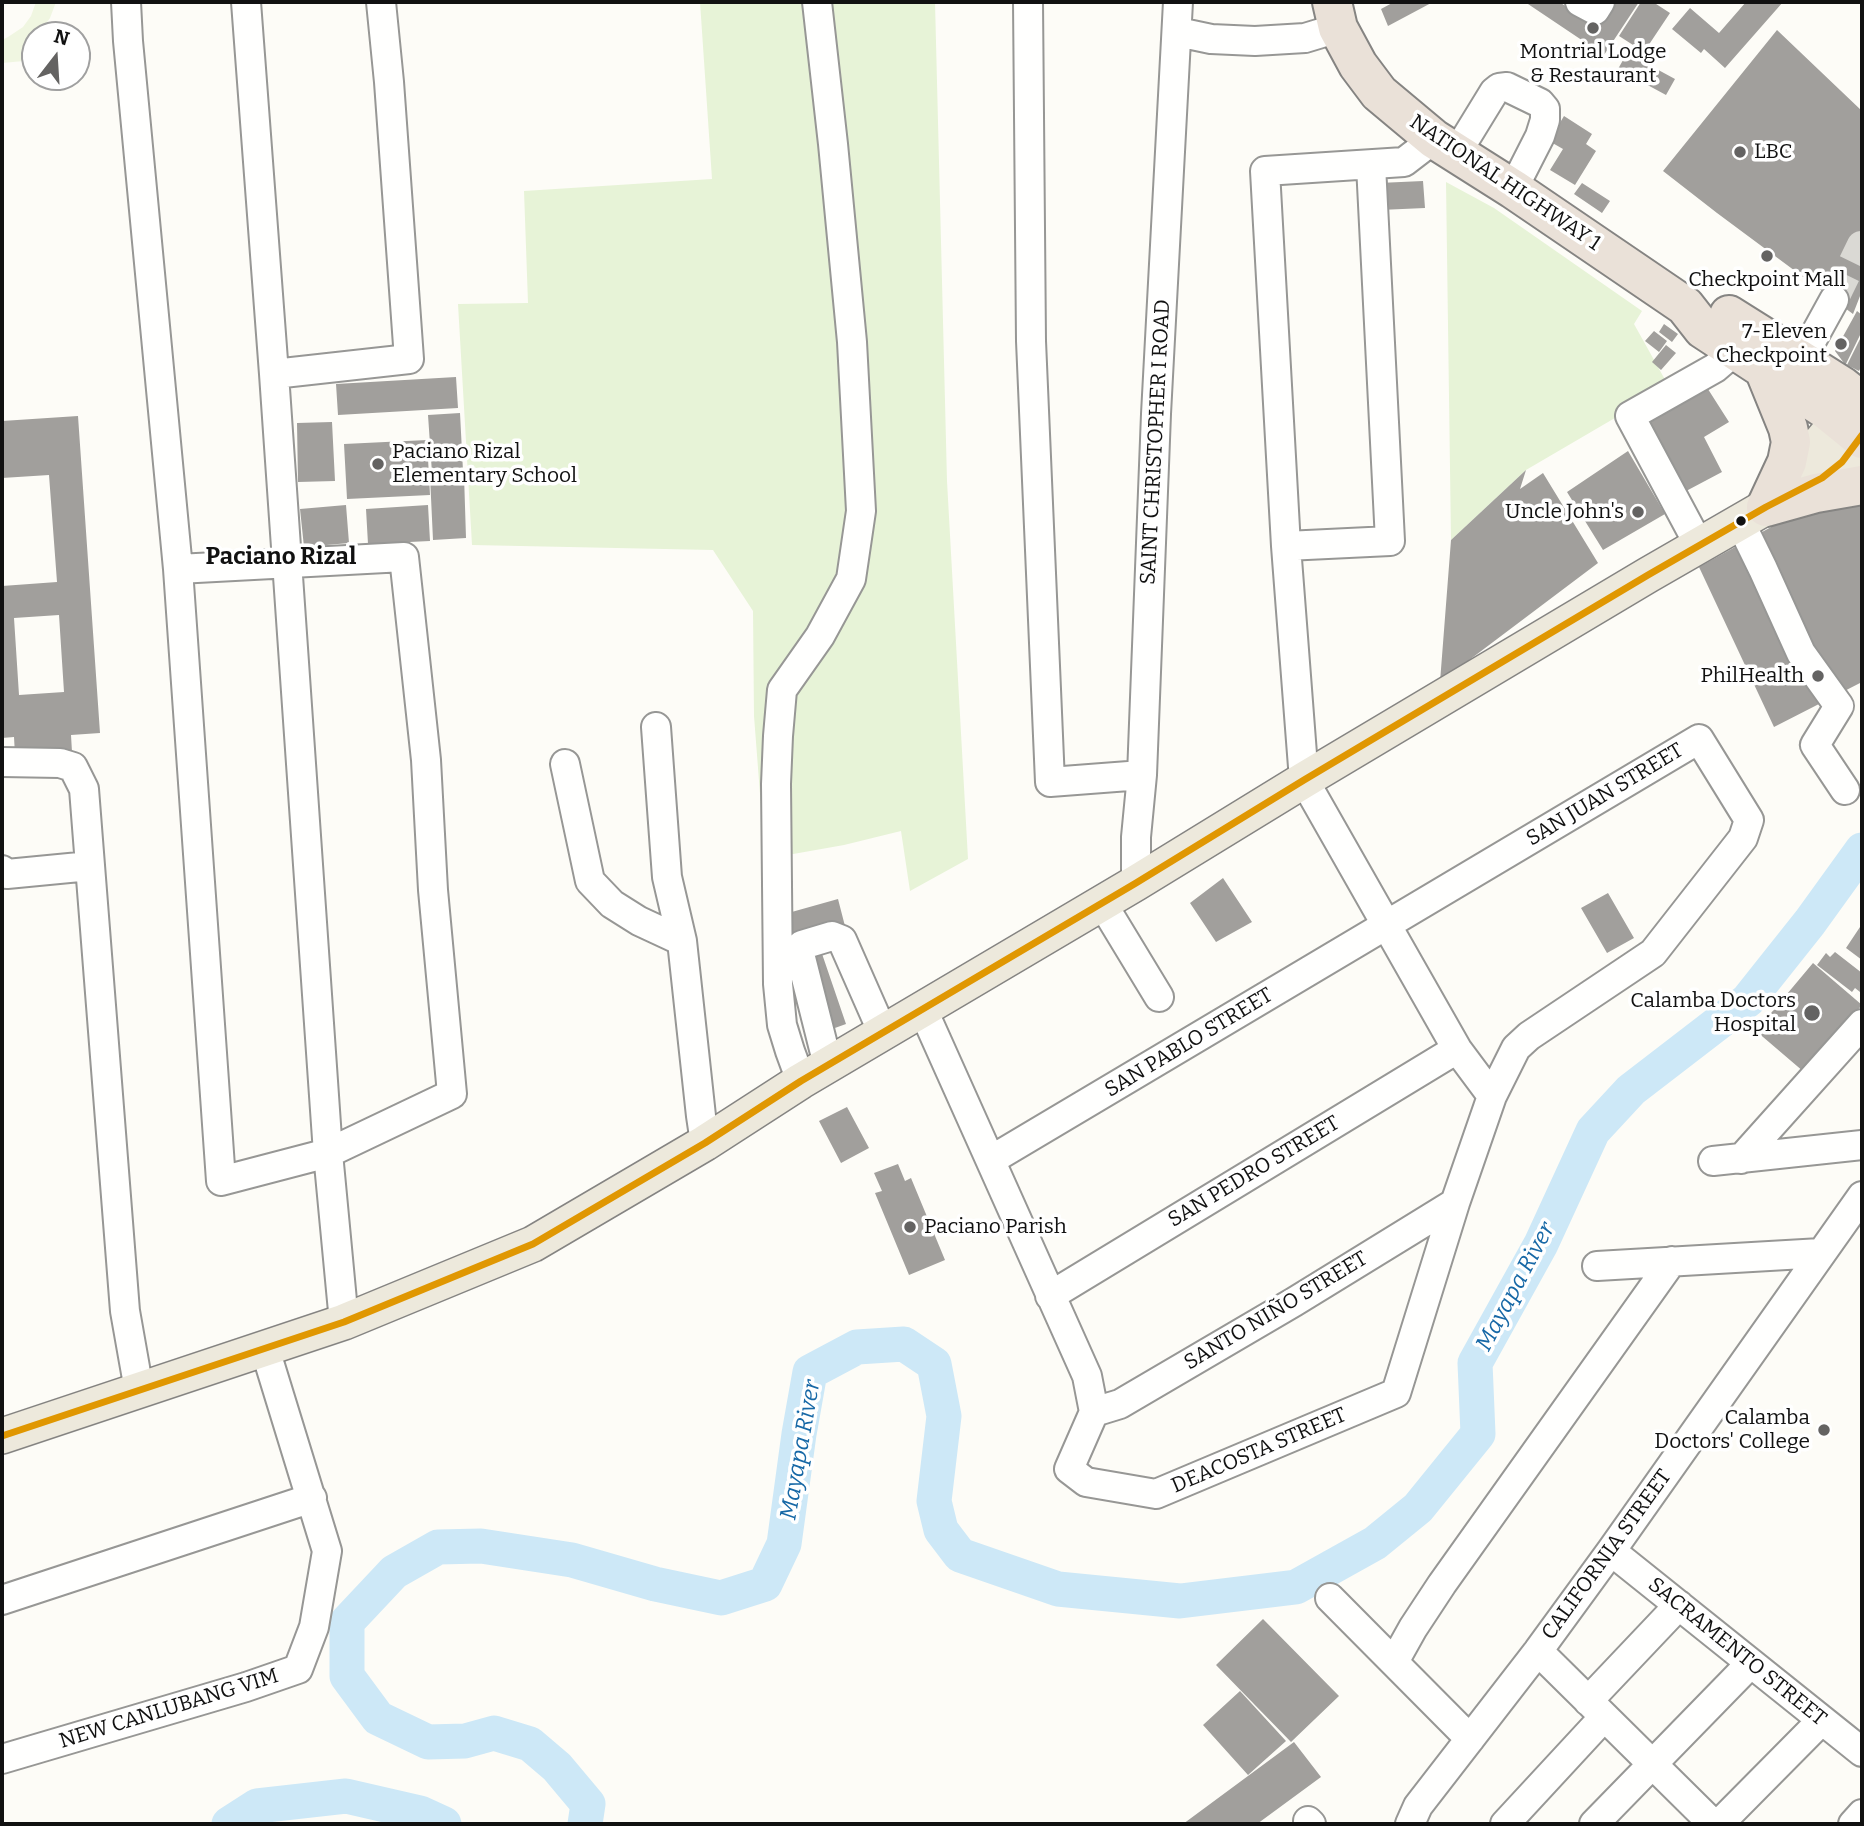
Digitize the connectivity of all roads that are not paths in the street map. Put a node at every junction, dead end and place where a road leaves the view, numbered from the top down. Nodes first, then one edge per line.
1 (127, 2) edge
2 (246, 2) edge
3 (381, 2) edge
4 (817, 2) edge
5 (1028, 2) edge
6 (1178, 2) edge
7 (1580, 2) edge
8 (1600, 2) edge
9 (1335, 15) edge
10 (1178, 32) junction
11 (1445, 147) junction
12 (1371, 165) junction
13 (1513, 189) junction
14 (1834, 300) tunnel mouth
15 (1685, 306) junction
16 (1801, 360) junction
17 (1738, 362) junction
18 (274, 374) junction
19 (1857, 422) edge
20 (1862, 485) edge
21 (1753, 514) junction
22 (1699, 545) junction
23 (1286, 546) junction
24 (287, 564) junction
25 (178, 569) junction
26 (656, 727) dead end
27 (2, 762) edge
28 (565, 764) dead end
29 (1142, 775) junction
30 (1304, 780) junction
31 (1845, 790) dead end
32 (90, 866) junction
33 (2, 870) edge
34 (1136, 883) junction
35 (1102, 903) junction
36 (1386, 926) junction
37 (682, 941) junction
38 (1159, 997) dead end
39 (923, 1010) junction
40 (1862, 1024) edge
41 (883, 1033) junction
42 (1457, 1049) junction
43 (815, 1073) junction
44 (1492, 1096) junction
45 (705, 1143) junction
46 (1862, 1145) edge
47 (328, 1153) junction
48 (1741, 1159) junction
49 (991, 1160) junction
50 (1713, 1161) dead end
51 (1862, 1196) edge
52 (1455, 1203) junction
53 (1821, 1253) junction
54 (1672, 1261) junction
55 (1597, 1266) dead end
56 (1051, 1296) junction
57 (344, 1322) junction
58 (265, 1349) junction
59 (139, 1390) junction
60 (1094, 1412) junction
61 (2, 1436) edge
62 (312, 1498) junction
63 (1611, 1551) junction
64 (1330, 1598) dead end
65 (2, 1600) edge
66 (1679, 1605) junction
67 (1538, 1651) junction
68 (1394, 1662) junction
69 (1751, 1663) junction
70 (1596, 1709) junction
71 (1822, 1720) junction
72 (1470, 1739) junction
73 (1862, 1752) edge
74 (2, 1759) edge
75 (1653, 1766) junction
76 (1862, 1814) edge
77 (1422, 1818) edge
78 (1505, 1824) edge
79 (1594, 1824) edge
80 (1713, 1824) edge
81 (1719, 1824) edge
82 (1853, 1824) edge

1 - 25 street
2 - 18 street
3 - 18 street
4 - 43 street
5 - 29 street
6 - 10 street, SAINT CHRISTOPHER I ROAD
7 - 8 street
9 - 10 street
9 - 11 highway, NATIONAL HIGHWAY 1
10 - 29 street, SAINT CHRISTOPHER I ROAD
11 - 12 street
11 - 13 highway, NATIONAL HIGHWAY 1
11 - 13 street
12 - 23 street
12 - 23 street
13 - 15 highway, NATIONAL HIGHWAY 1
14 - 16 street
15 - 16 highway, NATIONAL HIGHWAY 1
15 - 17 highway, NATIONAL HIGHWAY 1
16 - 19 highway, NATIONAL HIGHWAY 1
17 - 19 highway, NATIONAL HIGHWAY 1
17 - 21 highway
17 - 22 street
18 - 24 street
19 - 21 main road
20 - 21 highway
21 - 22 main road
21 - 31 street
22 - 30 main road
23 - 30 street
24 - 25 street
24 - 47 street
24 - 47 street
25 - 47 street
26 - 37 street
27 - 32 street
28 - 37 street
29 - 34 street, SAINT CHRISTOPHER I ROAD
30 - 34 main road
30 - 36 street
32 - 33 street
32 - 59 street
34 - 35 main road
35 - 38 street
35 - 39 main road
36 - 42 street
36 - 44 street, SAN JUAN STREET
36 - 49 street, SAN PABLO STREET
37 - 45 street
39 - 41 main road
39 - 49 street
40 - 48 street
41 - 43 main road
41 - 43 street
42 - 44 street
42 - 56 street, SAN PEDRO STREET
43 - 45 main road
44 - 52 street, DEACOSTA STREET
45 - 57 main road
46 - 48 street
47 - 57 street
48 - 50 street
49 - 56 street
51 - 53 street, CALIFORNIA STREET
52 - 60 street, SANTO NIÑO STREET
52 - 60 street, DEACOSTA STREET
53 - 54 street
53 - 63 street, CALIFORNIA STREET
54 - 55 street
54 - 68 street
56 - 60 street
57 - 58 main road
58 - 59 main road
58 - 62 street, NEW CANLUBANG VIM
59 - 61 main road
62 - 65 street
62 - 74 street, NEW CANLUBANG VIM
63 - 66 street, SACRAMENTO STREET
63 - 67 street, CALIFORNIA STREET
64 - 68 street
66 - 69 street, SACRAMENTO STREET
66 - 70 street
67 - 70 street
67 - 72 street, CALIFORNIA STREET
68 - 72 street
69 - 71 street, SACRAMENTO STREET
69 - 75 street
70 - 75 street
70 - 78 street
71 - 73 street, SACRAMENTO STREET
71 - 81 street
72 - 77 street, CALIFORNIA STREET
75 - 79 street
75 - 80 street
76 - 82 street

